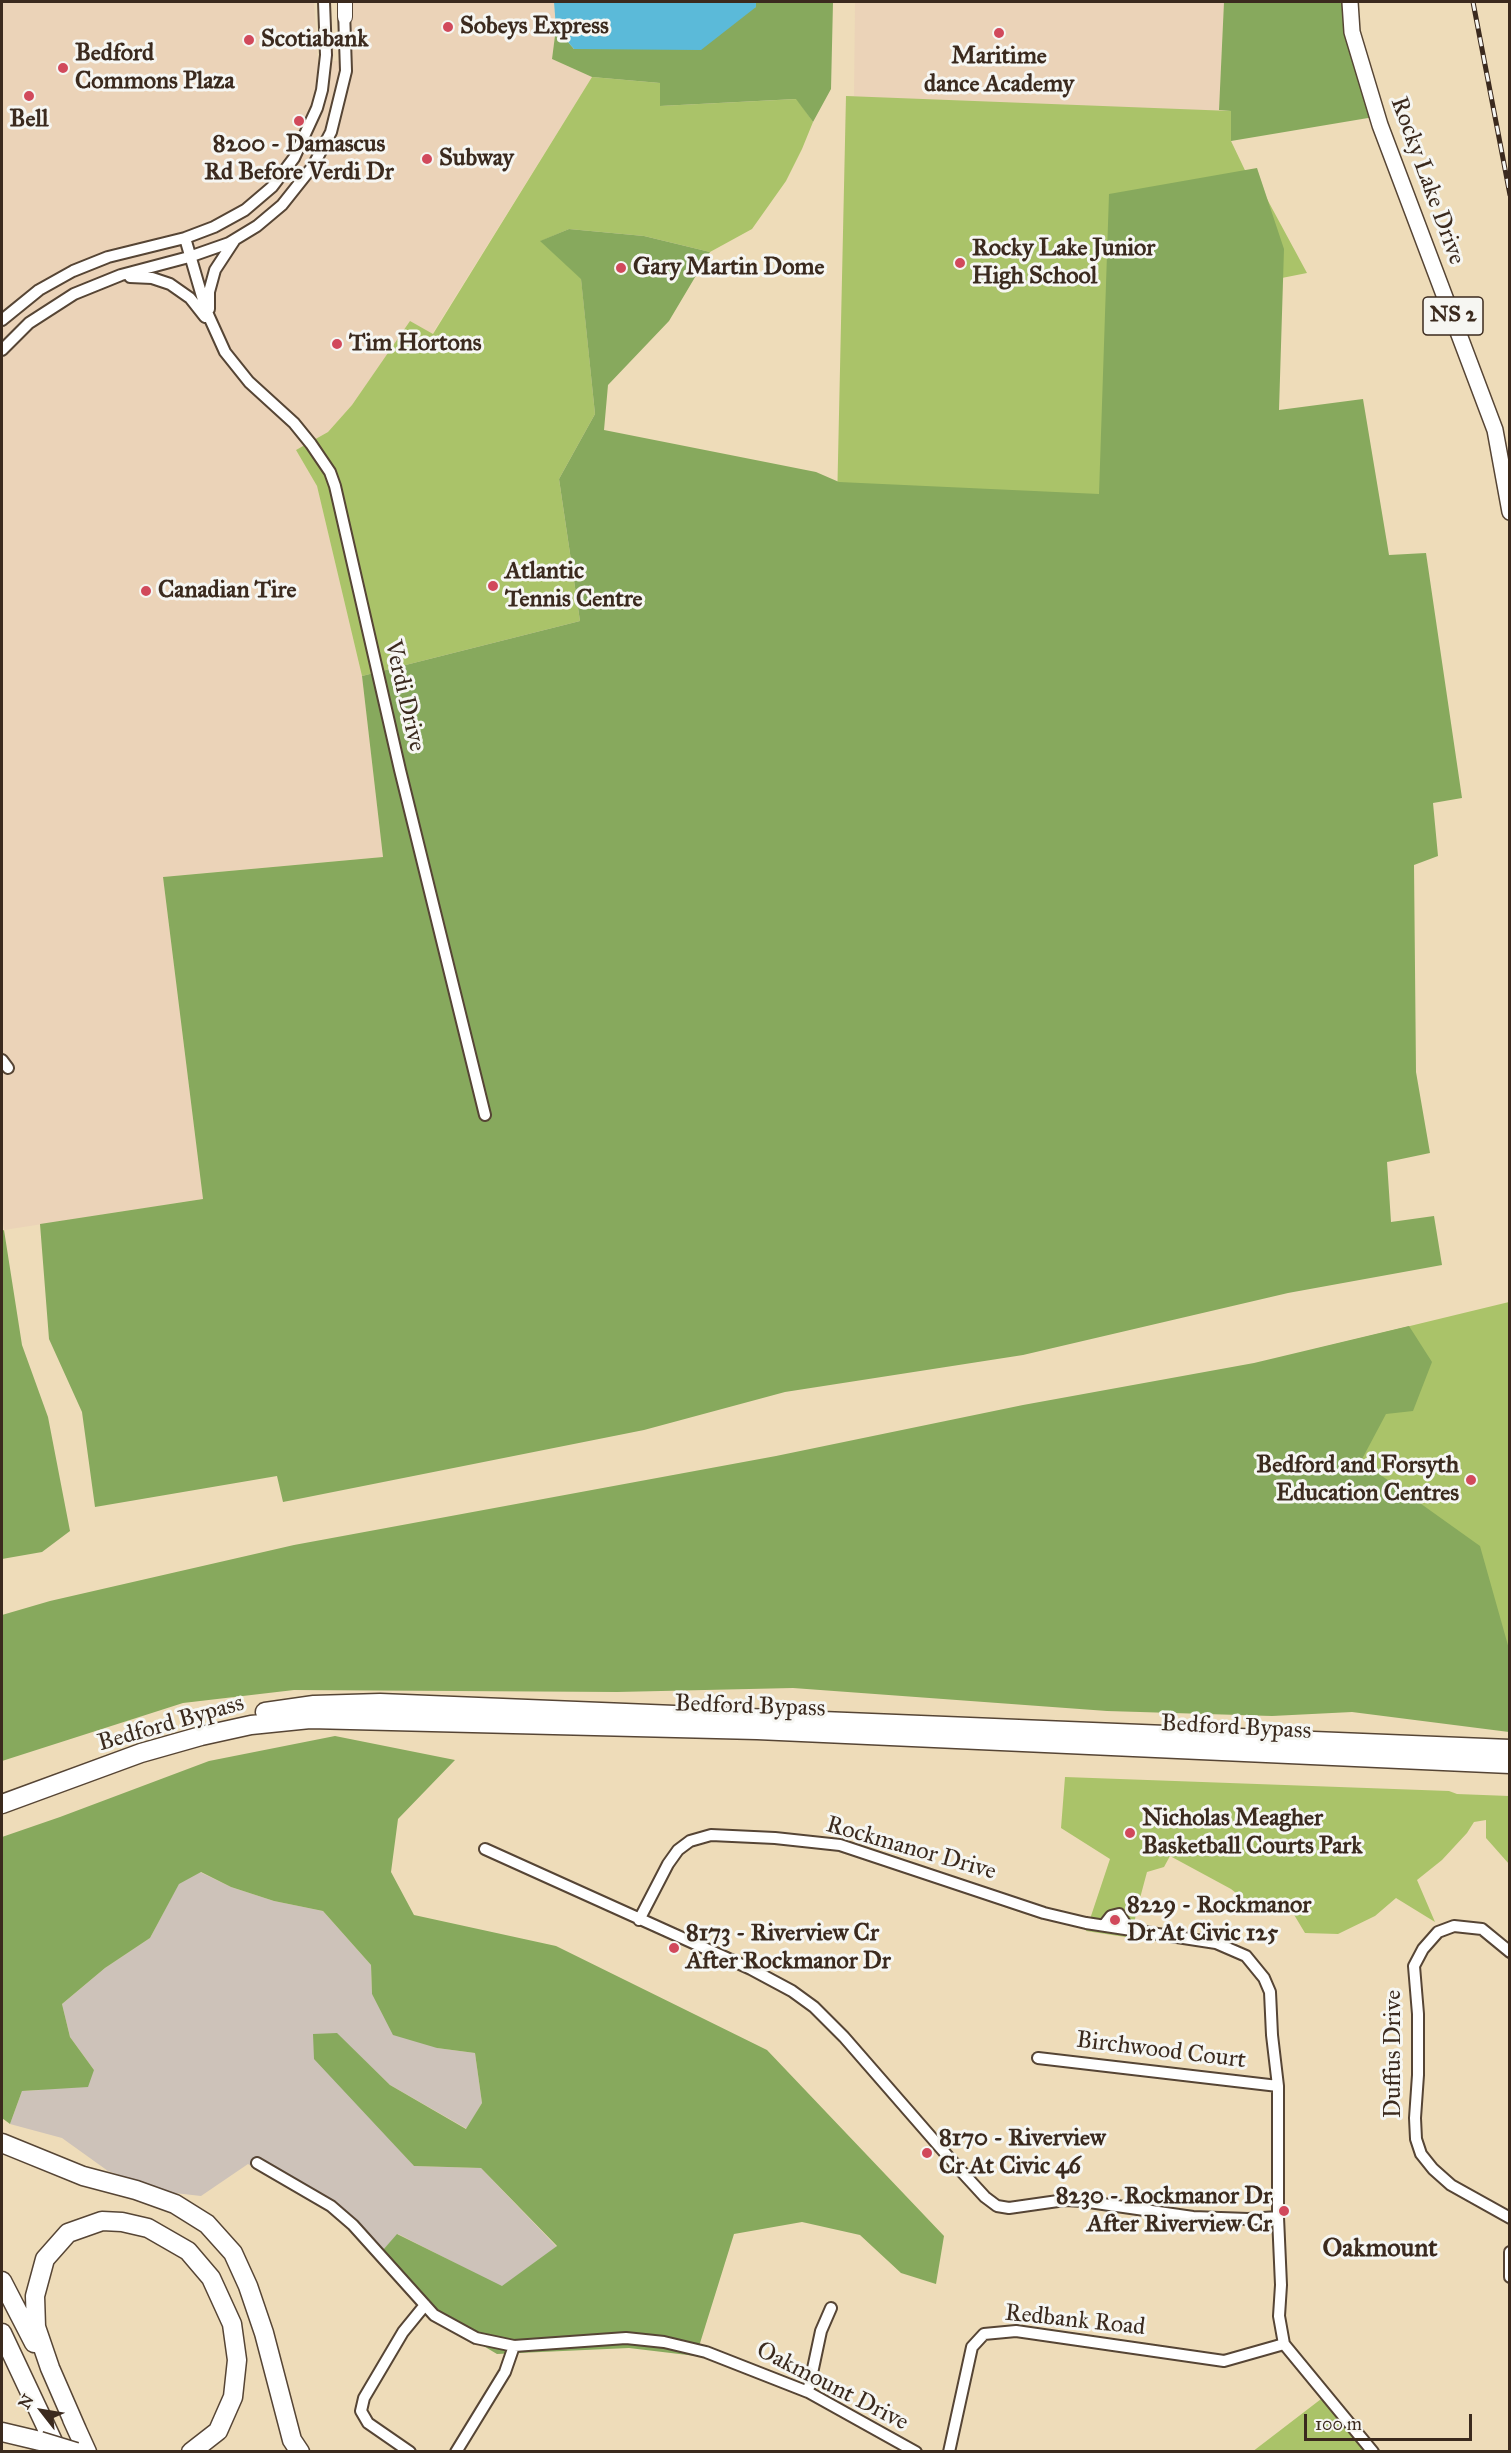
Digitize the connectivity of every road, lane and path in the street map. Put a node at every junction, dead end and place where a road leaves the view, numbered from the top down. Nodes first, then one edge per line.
1 (324, 2) edge
2 (344, 2) edge
3 (1350, 2) edge
4 (345, 17) joint
5 (185, 238) junction
6 (236, 239) junction
7 (189, 257) junction
8 (101, 281) junction
9 (2, 320) edge
10 (211, 324) junction
11 (2, 350) edge
12 (1509, 512) edge
13 (484, 1114) dead end
14 (1509, 1749) edge
15 (1509, 1764) edge
16 (2, 1791) edge
17 (2, 1804) edge
18 (485, 1849) dead end
19 (639, 1920) junction
20 (1509, 1952) edge
21 (1038, 2058) dead end
22 (1278, 2086) junction
23 (2, 2143) edge
24 (258, 2163) dead end
25 (1278, 2217) junction
26 (1509, 2218) edge
27 (1509, 2252) edge
28 (1509, 2277) edge
29 (2, 2281) edge
30 (425, 2305) junction
31 (831, 2308) dead end
32 (2, 2333) edge
33 (1284, 2344) junction
34 (514, 2346) junction
35 (2, 2349) edge
36 (808, 2392) junction
37 (37, 2405) junction
38 (77, 2430) junction
39 (2, 2432) edge
40 (2, 2438) edge
41 (40, 2440) junction
42 (58, 2451) edge
43 (76, 2451) edge
44 (87, 2451) edge
45 (191, 2451) edge
46 (300, 2451) edge
47 (410, 2451) edge
48 (456, 2451) edge
49 (916, 2451) edge
50 (949, 2451) edge
51 (1373, 2451) edge

1 - 5 street
2 - 4 main road
3 - 12 main road, Rocky Lake Drive / NS 2
4 - 6 street
5 - 7 street, Verdi Drive
5 - 9 street
6 - 7 street
6 - 10 street, Verdi Drive
7 - 8 street
7 - 10 street, Verdi Drive
8 - 10 street
8 - 11 street
10 - 13 street, Verdi Drive
14 - 16 highway, Bedford Bypass
15 - 17 highway, Bedford Bypass
18 - 19 street
19 - 22 street, Rockmanor Drive
19 - 25 street
20 - 26 street, Duffus Drive
21 - 22 street, Birchwood Court
22 - 25 street, Rockmanor Drive
23 - 46 highway
24 - 30 street, Oakmount Drive
25 - 33 street, Rockmanor Drive
27 - 28 street
29 - 38 highway
30 - 34 street, Oakmount Drive
30 - 47 street
31 - 36 street
32 - 37 highway
33 - 50 street, Redbank Road
33 - 51 street
34 - 36 street, Oakmount Drive
34 - 48 street
35 - 37 highway
36 - 49 street, Oakmount Drive
37 - 42 highway
38 - 44 highway
38 - 45 highway
39 - 41 highway
40 - 41 highway
41 - 43 highway, bridge

